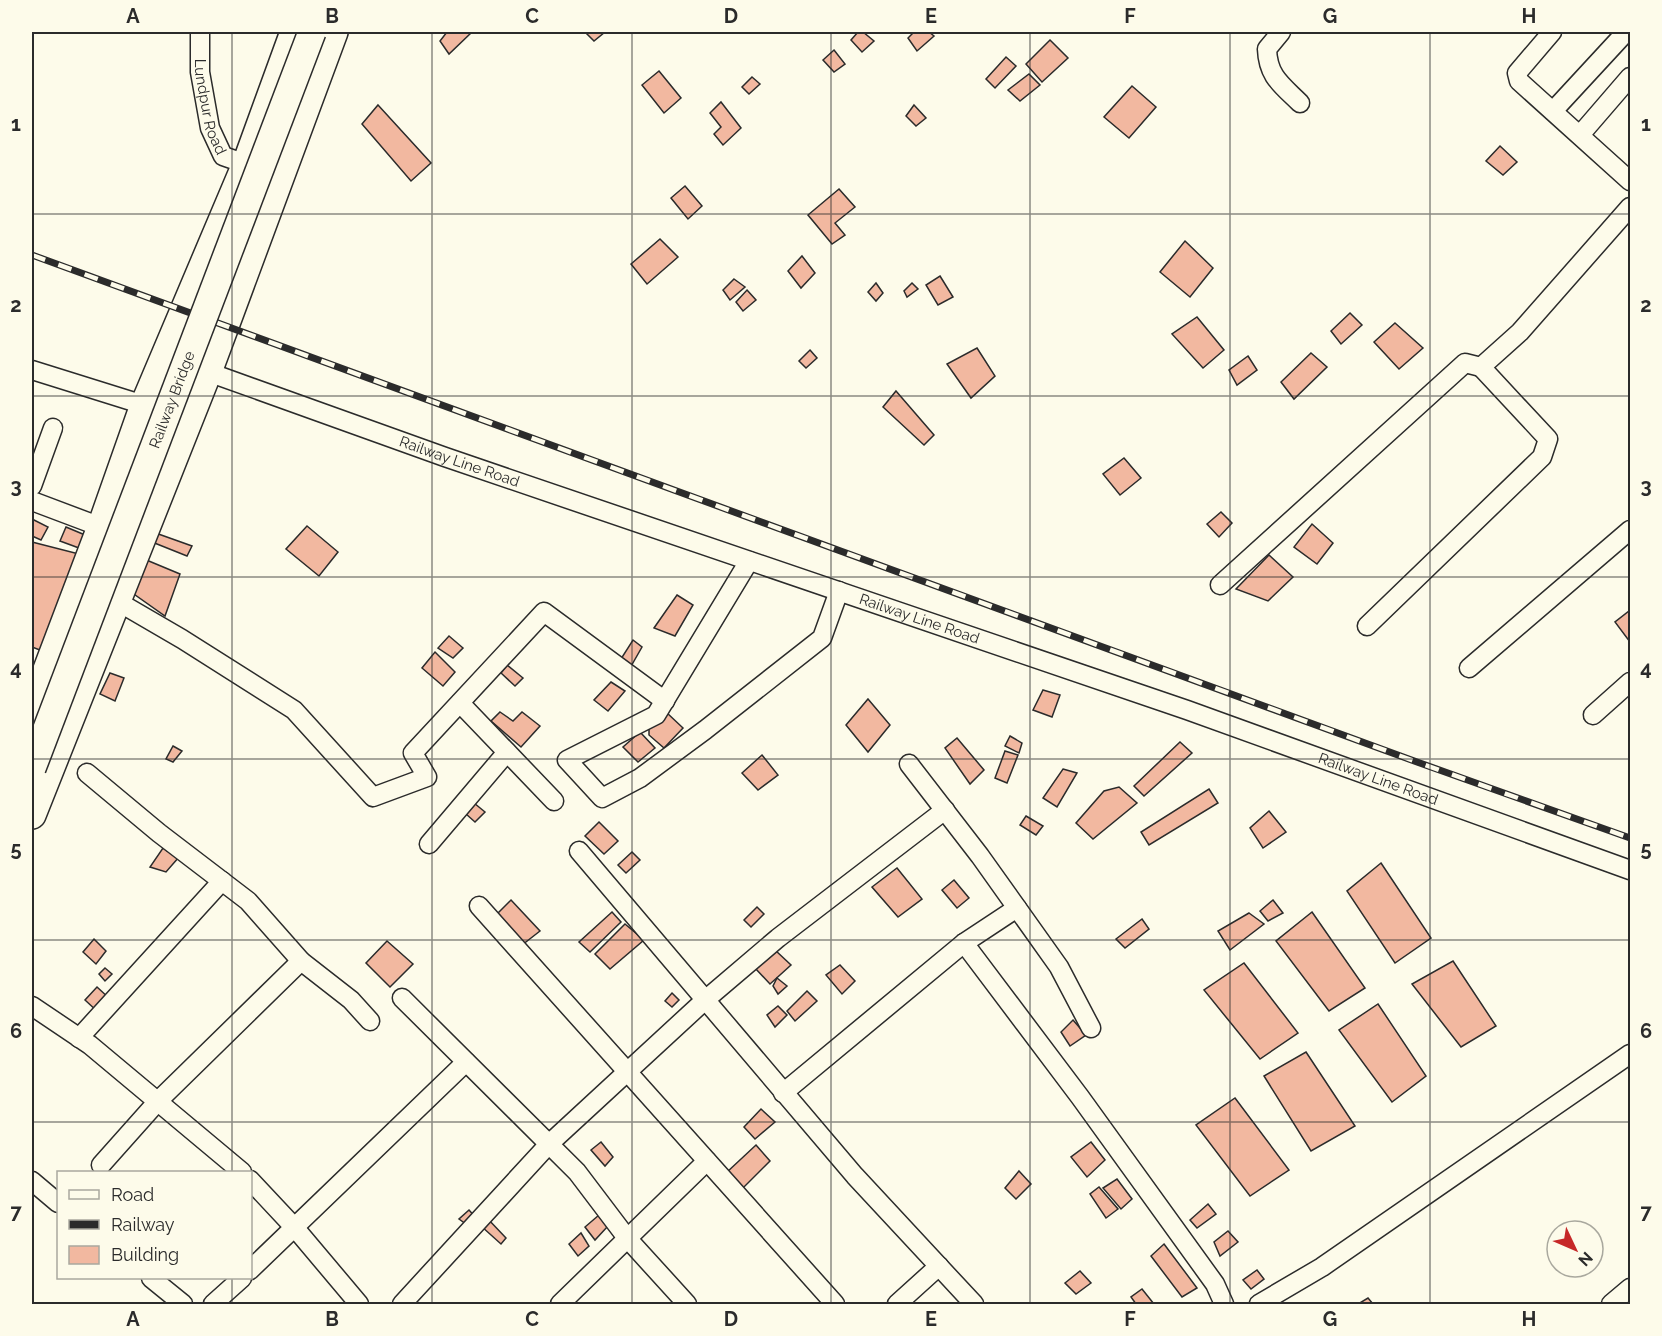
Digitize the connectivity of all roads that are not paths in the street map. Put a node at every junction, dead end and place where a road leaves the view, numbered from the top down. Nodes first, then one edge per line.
1 (200, 32) edge
2 (294, 32) edge
3 (312, 32) edge
4 (334, 32) edge
5 (1281, 32) edge
6 (1552, 32) edge
7 (1626, 32) edge
8 (1630, 78) edge
9 (1300, 103) dead end
10 (1553, 111) junction
11 (1580, 135) junction
12 (246, 164) junction
13 (1630, 181) edge
14 (1630, 207) edge
15 (1481, 367) junction
16 (32, 370) edge
17 (208, 372) junction
18 (144, 405) junction
19 (53, 428) dead end
20 (32, 486) edge
21 (32, 501) edge
22 (101, 527) junction
23 (1630, 530) edge
24 (750, 561) junction
25 (1220, 585) dead end
26 (839, 591) junction
27 (115, 600) junction
28 (1367, 627) dead end
29 (1469, 668) dead end
30 (1630, 682) edge
31 (665, 701) junction
32 (460, 703) junction
33 (32, 709) edge
34 (1593, 715) dead end
35 (507, 752) junction
36 (909, 764) dead end
37 (32, 768) edge
38 (87, 773) dead end
39 (554, 801) dead end
40 (945, 810) junction
41 (32, 815) edge
42 (429, 844) dead end
43 (579, 851) dead end
44 (1630, 870) edge
45 (222, 881) junction
46 (479, 906) dead end
47 (1017, 908) junction
48 (964, 943) junction
49 (301, 961) junction
50 (402, 998) dead end
51 (704, 1001) junction
52 (32, 1006) edge
53 (370, 1021) dead end
54 (1091, 1028) dead end
55 (79, 1038) junction
56 (1630, 1054) edge
57 (466, 1062) junction
58 (627, 1072) junction
59 (783, 1092) junction
60 (158, 1101) junction
61 (549, 1144) junction
62 (707, 1161) junction
63 (101, 1165) dead end
64 (240, 1171) edge
65 (32, 1181) edge
66 (252, 1182) edge
67 (57, 1202) edge
68 (295, 1228) junction
69 (627, 1238) junction
70 (939, 1266) junction
71 (252, 1267) edge
72 (152, 1279) edge
73 (241, 1279) edge
74 (1630, 1288) edge
75 (357, 1304) edge
76 (685, 1304) edge
77 (183, 1305) edge
78 (213, 1305) edge
79 (402, 1305) edge
80 (560, 1305) edge
81 (835, 1305) edge
82 (897, 1305) edge
83 (974, 1305) edge
84 (1224, 1305) edge
85 (1259, 1305) edge
86 (1611, 1305) edge

1 - 12 street, Lundpur Road
2 - 12 main road
3 - 37 main road, Railway Bridge, bridge
4 - 17 main road
5 - 9 street
6 - 10 street
7 - 10 street
8 - 11 street
10 - 11 street
11 - 13 street
12 - 18 main road
14 - 15 street
15 - 25 street
15 - 28 street
16 - 18 street
17 - 24 street, Railway Line Road
17 - 27 main road
18 - 22 main road
19 - 20 street
21 - 22 street
22 - 33 main road
23 - 29 street
24 - 26 street, Railway Line Road
24 - 31 street
26 - 31 street
26 - 44 street, Railway Line Road
27 - 32 street
27 - 41 main road
30 - 34 street
31 - 32 street
32 - 35 street
35 - 39 street
35 - 42 street
36 - 40 street
38 - 45 street
40 - 47 street
40 - 51 street
43 - 51 street
45 - 49 street
45 - 55 street
46 - 58 street
47 - 48 street
47 - 54 street
48 - 59 street
48 - 84 street
49 - 53 street
49 - 60 street
50 - 57 street
51 - 58 street
51 - 59 street
52 - 55 street
55 - 60 street
56 - 85 street
57 - 61 street
57 - 68 street
58 - 61 street
58 - 62 street
59 - 70 street
60 - 63 street
60 - 64 street
61 - 69 street
61 - 79 street
62 - 69 street
62 - 81 street
65 - 67 street
66 - 68 street
68 - 71 street
68 - 75 street
69 - 76 street
69 - 80 street
70 - 82 street
70 - 83 street
72 - 77 street
73 - 78 street
74 - 86 street

